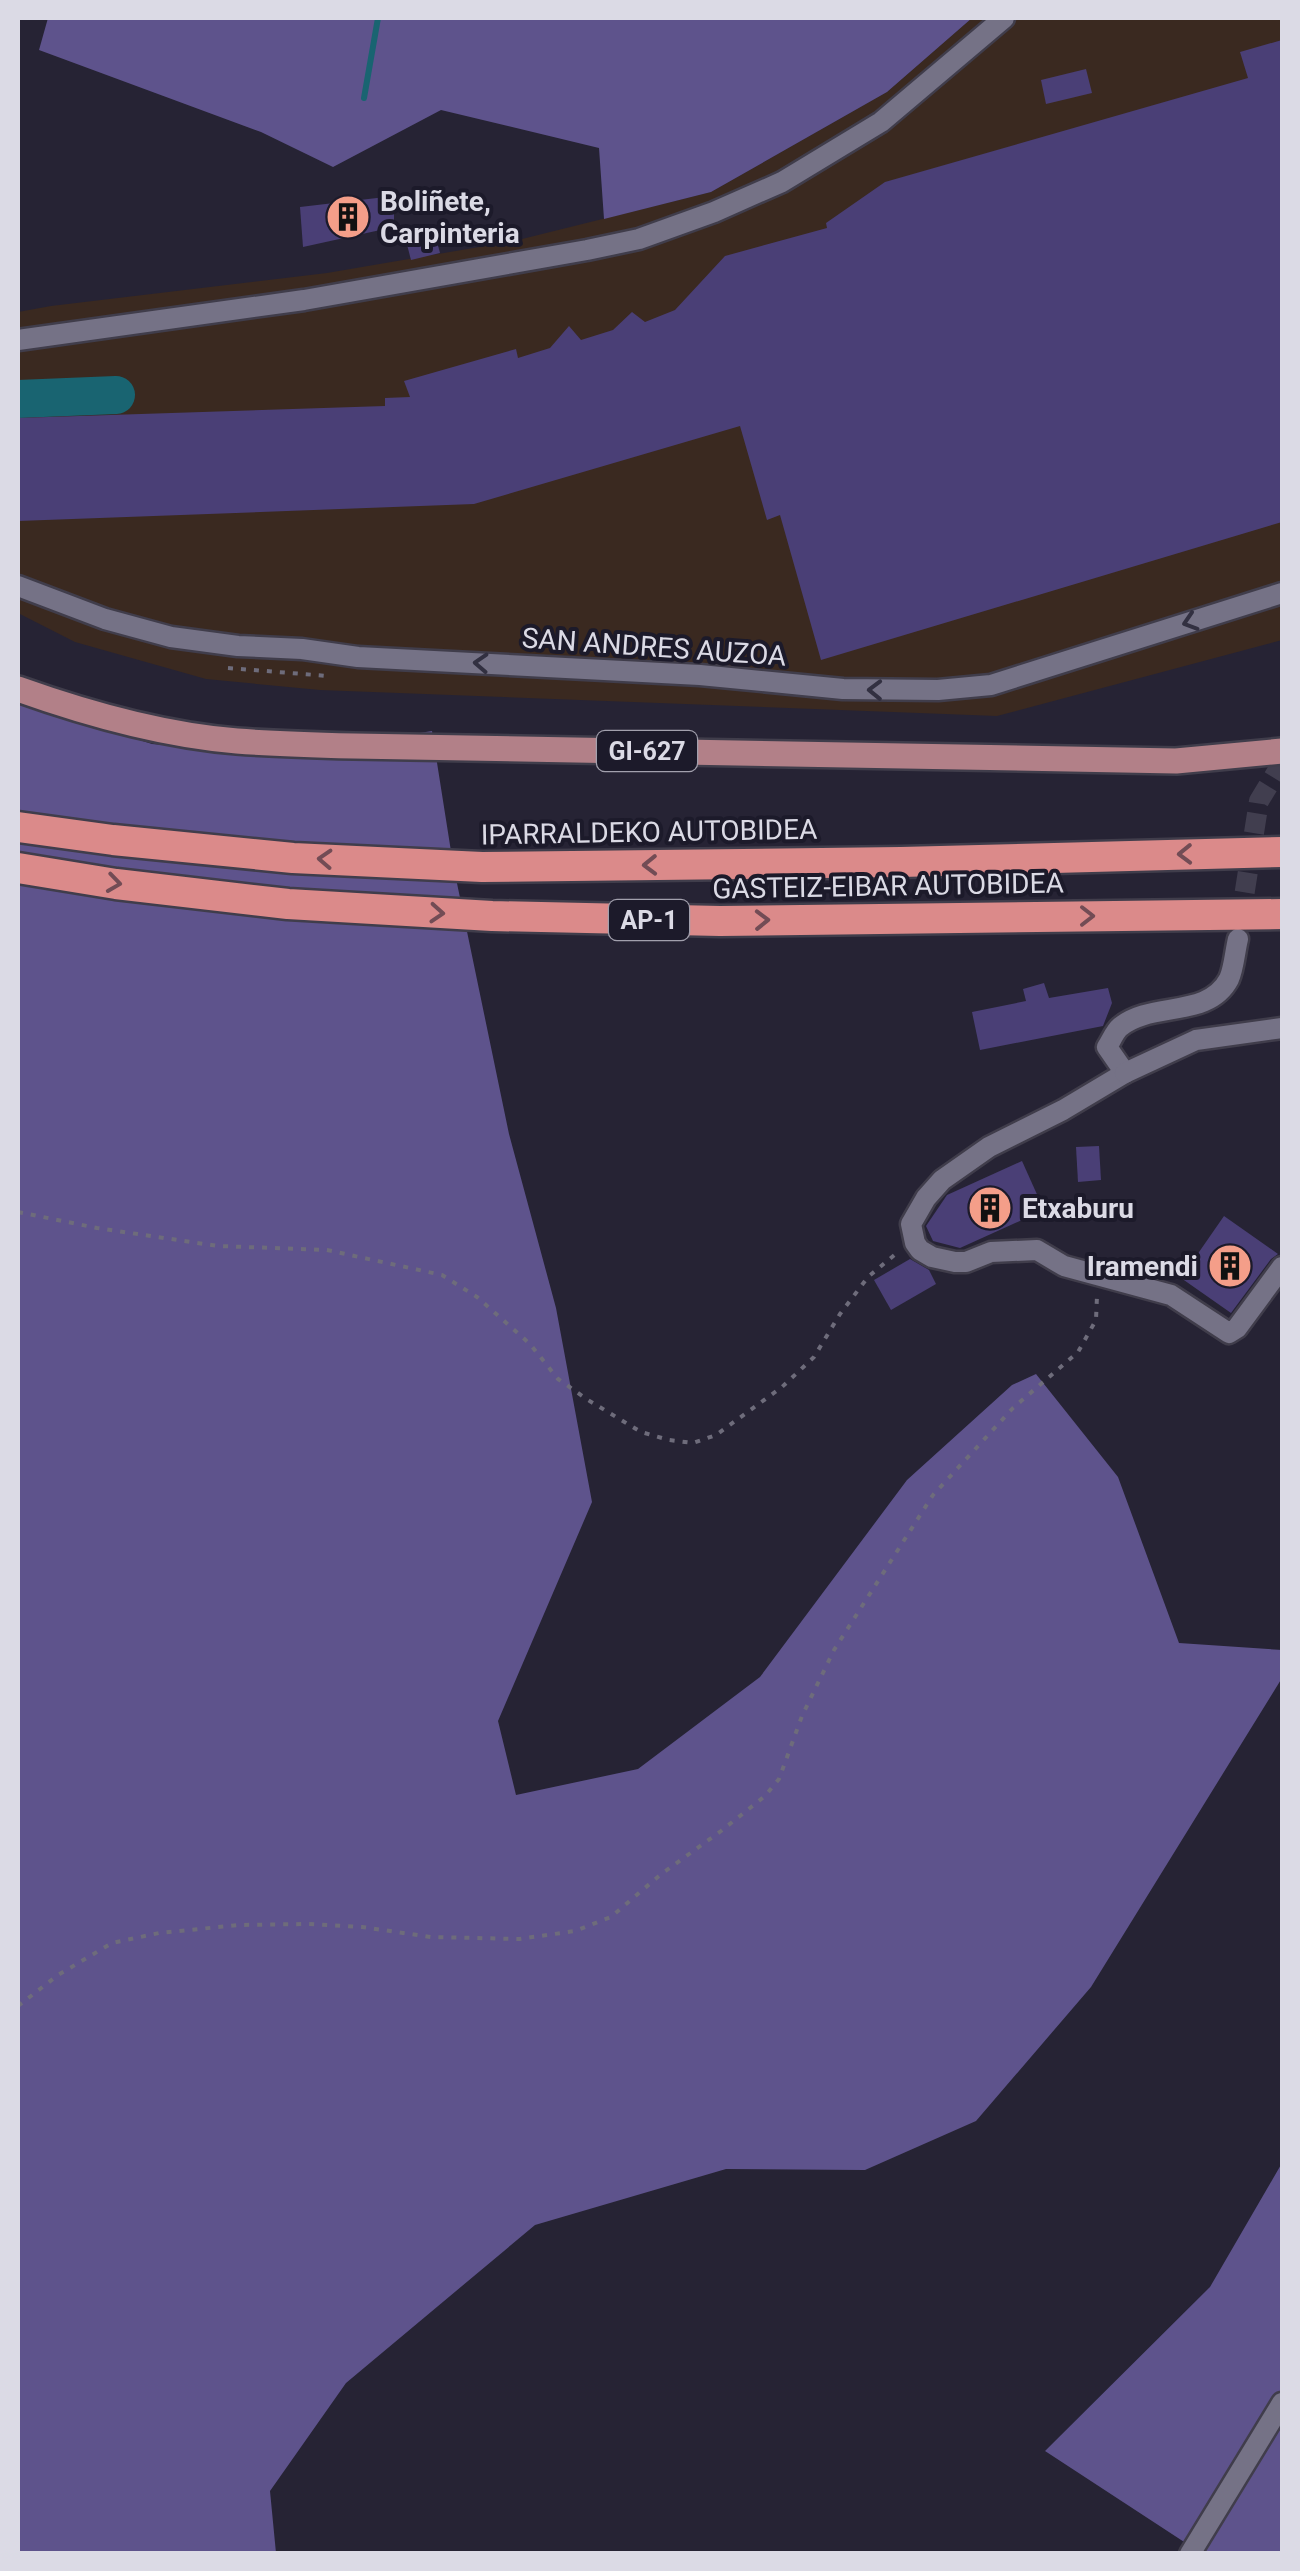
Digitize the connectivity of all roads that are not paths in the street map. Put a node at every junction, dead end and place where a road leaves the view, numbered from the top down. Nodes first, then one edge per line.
1 (1004, 18) edge
2 (18, 340) edge
3 (18, 586) edge
4 (1282, 593) edge
5 (18, 689) edge
6 (1282, 751) edge
7 (18, 827) edge
8 (1282, 852) edge
9 (18, 868) edge
10 (1282, 914) edge
11 (1238, 939) tunnel mouth
12 (1282, 1028) edge
13 (1125, 1073) junction
14 (1282, 1267) edge
15 (1282, 2403) edge
16 (1190, 2554) edge

1 - 2 street
4 -> 3 street, SAN ANDRES AUZOA
5 - 6 main road, GI-627
8 -> 7 highway, IPARRALDEKO AUTOBIDEA / AP-1
9 -> 10 highway, GASTEIZ-EIBAR AUTOBIDEA / AP-1
11 - 13 street
12 - 13 street
13 - 14 street
15 - 16 street

